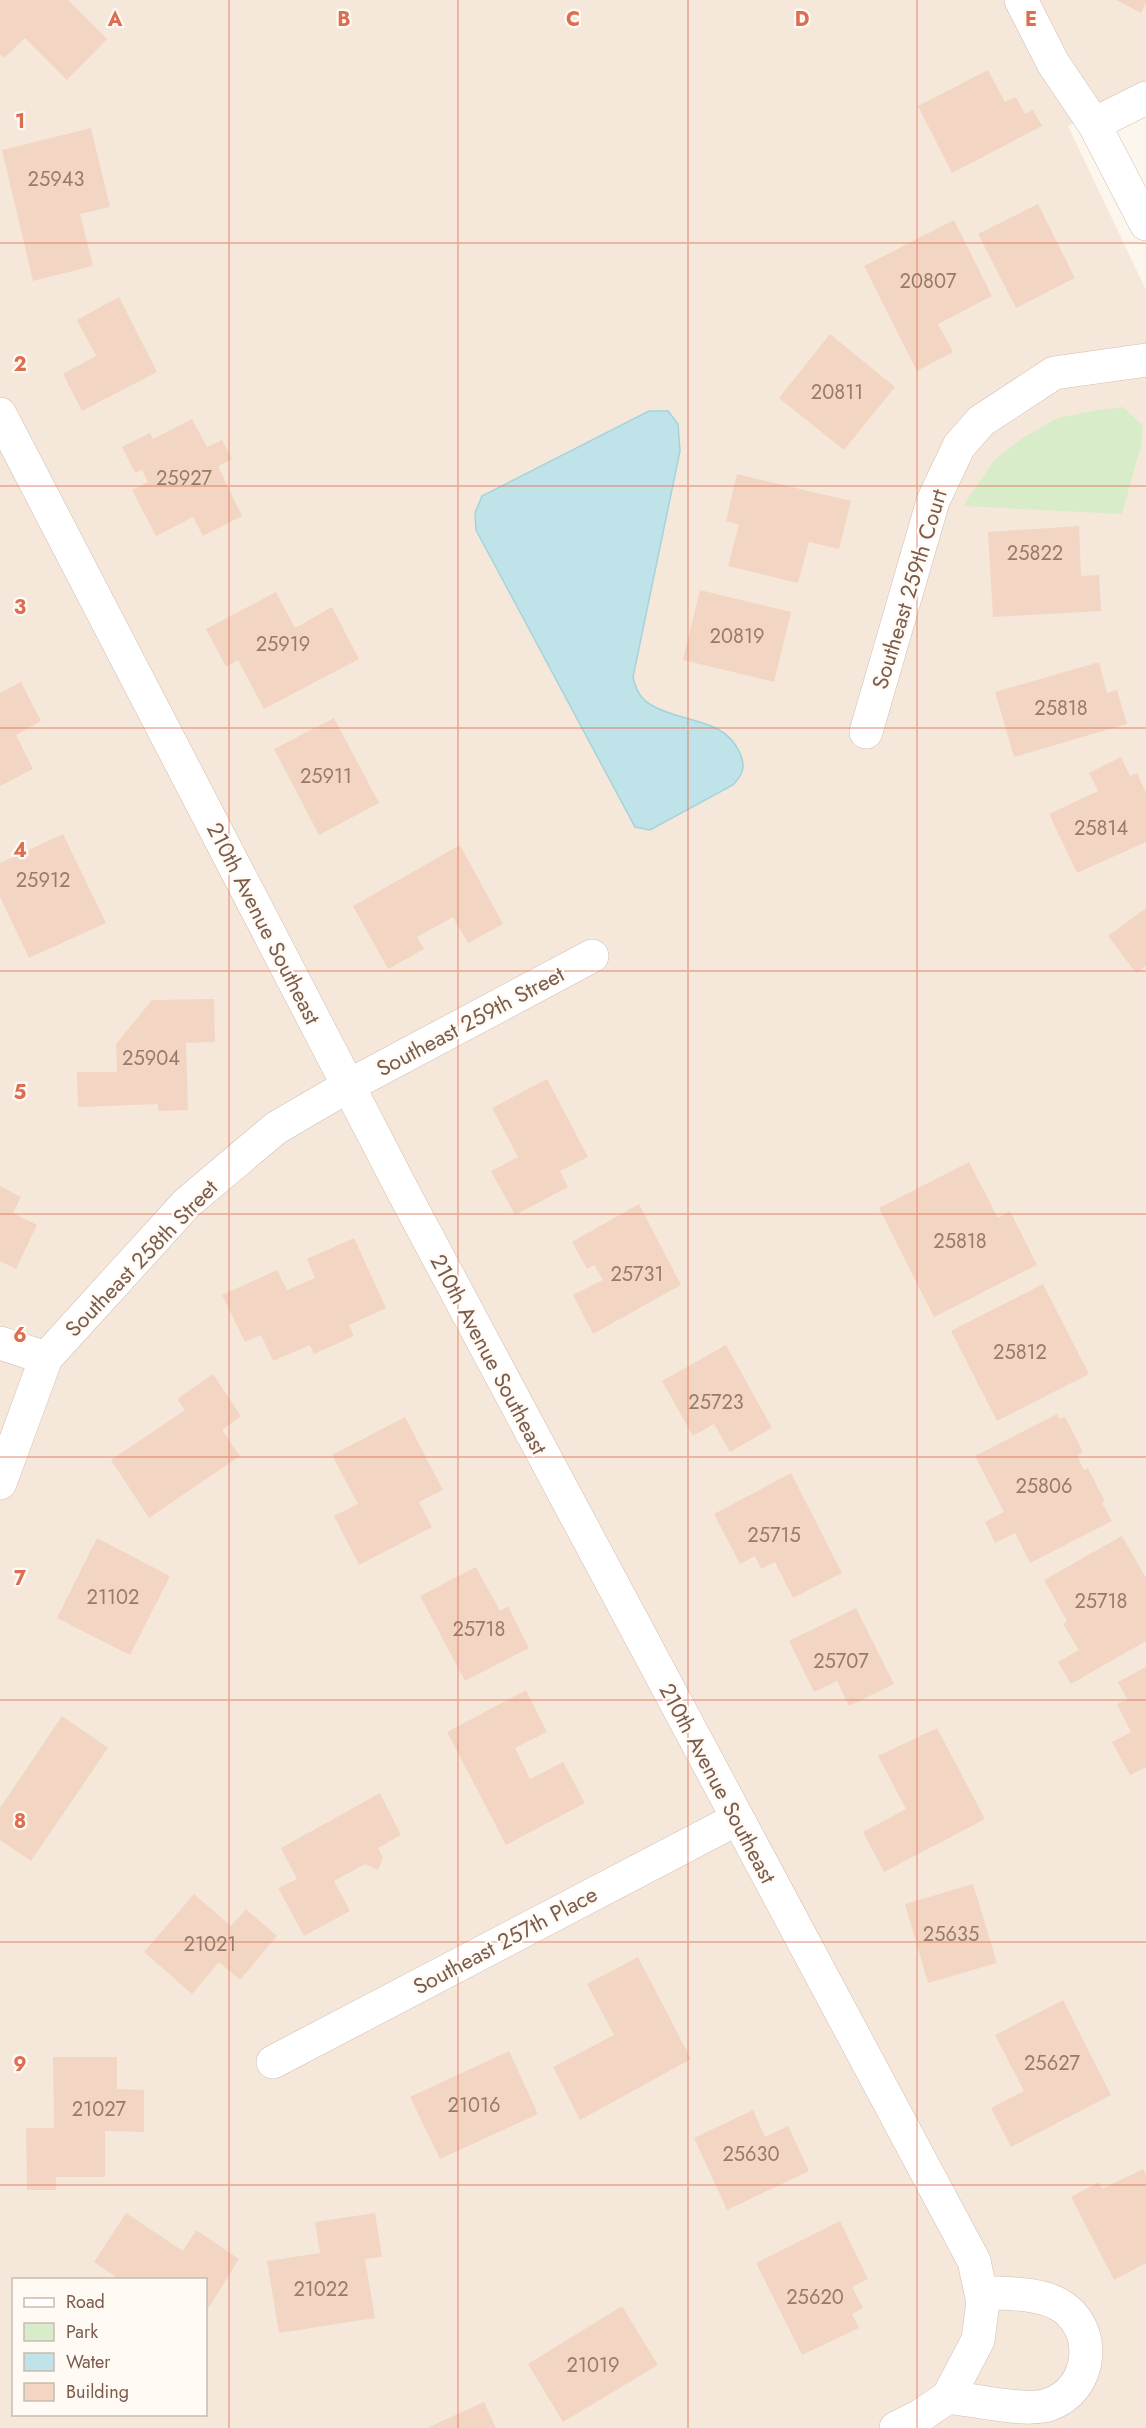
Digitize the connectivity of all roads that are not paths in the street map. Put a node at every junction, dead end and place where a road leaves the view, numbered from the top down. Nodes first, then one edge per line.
1 (1021, 0) edge
2 (1146, 98) edge
3 (1094, 124) junction
4 (1146, 224) edge
5 (1146, 360) edge
6 (0, 414) edge
7 (866, 732) dead end
8 (592, 956) dead end
9 (348, 1086) junction
10 (0, 1343) edge
11 (45, 1358) junction
12 (0, 1483) edge
13 (737, 1819) junction
14 (273, 2062) dead end
15 (981, 2292) junction
16 (948, 2397) junction
17 (897, 2428) edge

1 - 3 street
2 - 3 street
3 - 4 street
5 - 7 street, Southeast 259th Court
6 - 9 street, 210th Avenue Southeast
8 - 9 street, Southeast 259th Street
9 - 11 street, Southeast 258th Street
9 - 13 street, 210th Avenue Southeast
10 - 11 street
11 - 12 street, Southeast 258th Street
13 - 14 street, Southeast 257th Place
13 - 15 street, 210th Avenue Southeast
15 - 16 street, 210th Avenue Southeast
15 - 16 street
16 - 17 street

